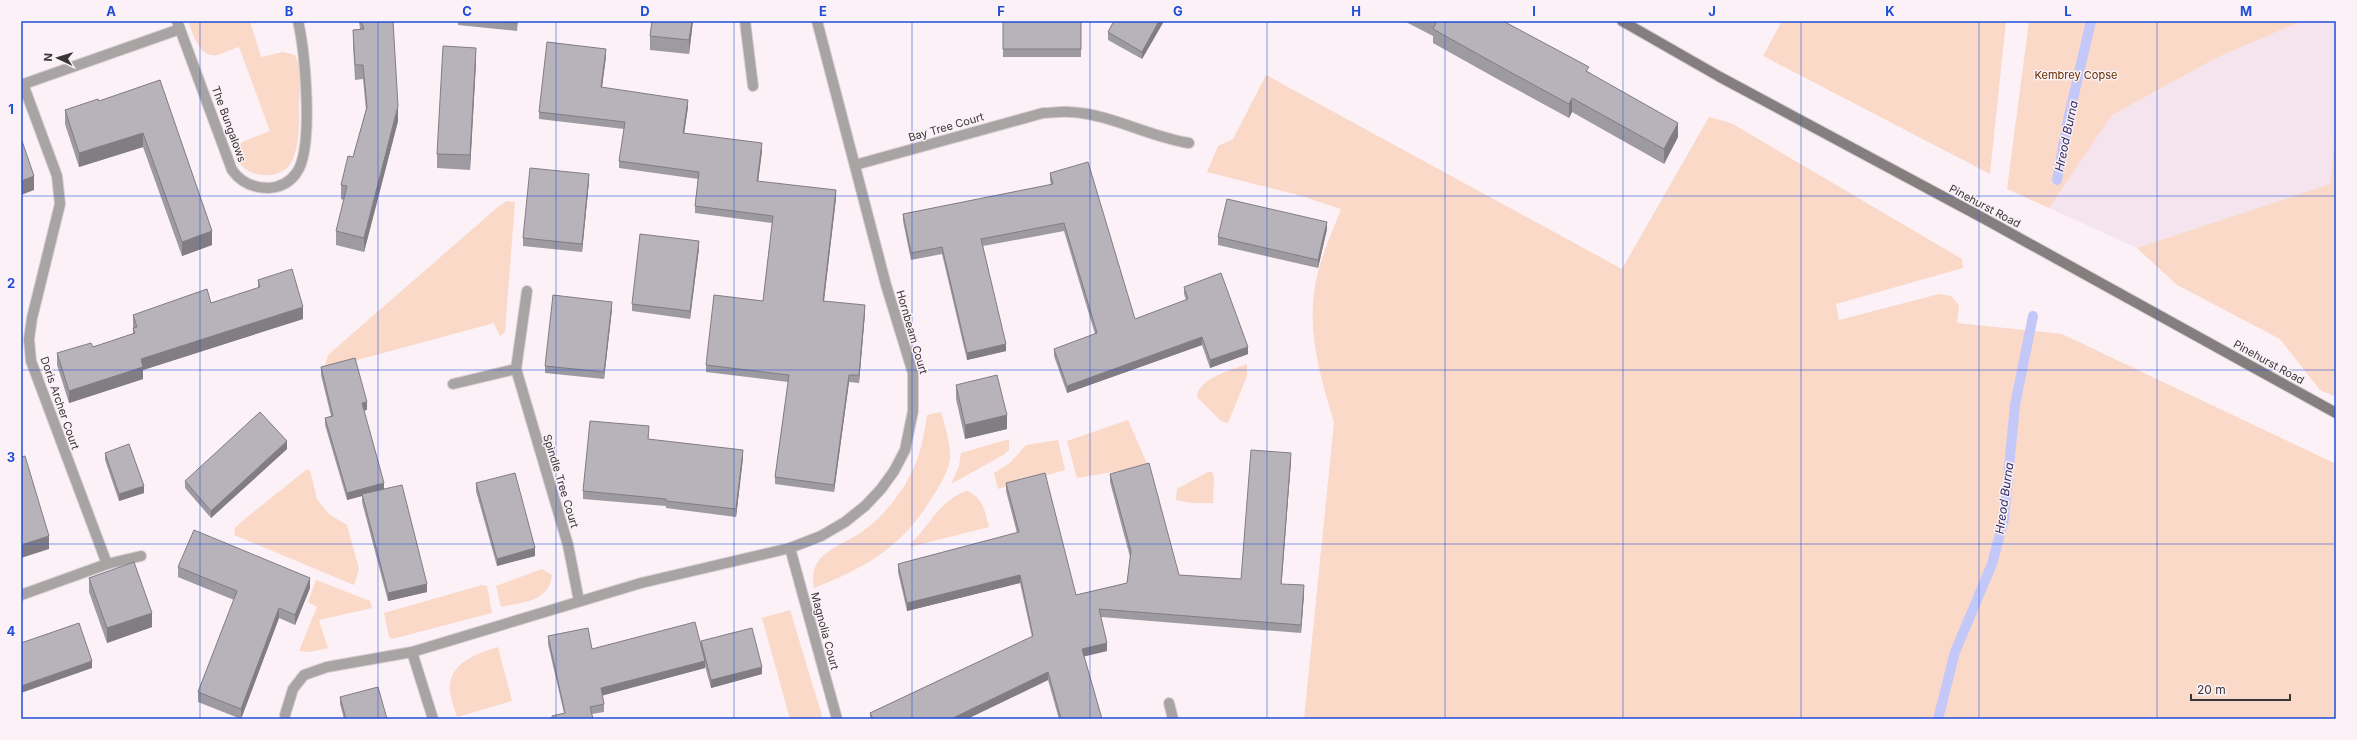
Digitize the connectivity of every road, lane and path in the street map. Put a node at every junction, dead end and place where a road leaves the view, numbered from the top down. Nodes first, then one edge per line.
1 (298, 21) edge
2 (745, 21) edge
3 (817, 21) edge
4 (1622, 21) edge
5 (178, 25) edge
6 (22, 85) edge
7 (753, 86) dead end
8 (1189, 143) dead end
9 (854, 165) junction
10 (527, 291) dead end
11 (516, 369) junction
12 (452, 384) dead end
13 (2336, 413) edge
14 (790, 548) junction
15 (141, 556) dead end
16 (107, 564) junction
17 (21, 595) edge
18 (580, 601) junction
19 (412, 652) junction
20 (1170, 703) dead end
21 (285, 715) dead end
22 (433, 719) edge
23 (837, 719) edge
24 (1173, 719) edge

1 - 5 street, The Bungalows
2 - 7 street
3 - 9 street
4 - 13 street, Pinehurst Road
5 - 6 street, The Bungalows
6 - 16 street, Doris Archer Court
8 - 9 street, Bay Tree Court
9 - 14 street, Hornbeam Court
10 - 11 street, Spindle Tree Court
11 - 12 street
11 - 18 street, Spindle Tree Court
14 - 18 street
14 - 23 street, Magnolia Court
15 - 16 street
16 - 17 street
18 - 19 street
19 - 21 street
19 - 22 street
20 - 24 street

